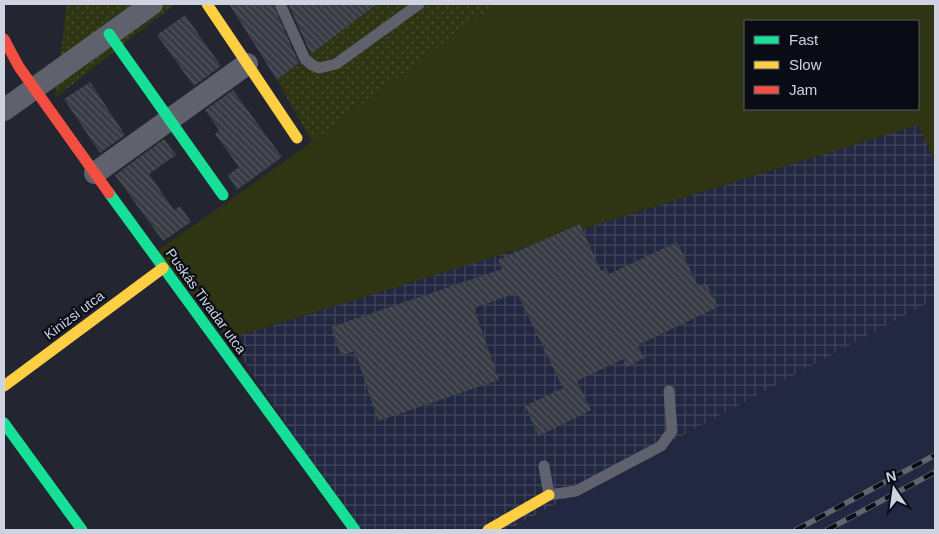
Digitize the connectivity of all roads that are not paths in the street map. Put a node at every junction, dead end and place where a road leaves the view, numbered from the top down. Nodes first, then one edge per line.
1 (152, 4) edge
2 (207, 4) edge
3 (280, 4) edge
4 (419, 4) edge
5 (109, 34) junction
6 (4, 39) edge
7 (247, 64) junction
8 (34, 87) junction
9 (4, 110) edge
10 (169, 120) junction
11 (297, 138) dead end
12 (95, 173) junction
13 (223, 195) dead end
14 (163, 268) junction
15 (4, 386) edge
16 (669, 391) dead end
17 (4, 424) edge
18 (544, 466) dead end
19 (549, 495) junction
20 (82, 530) edge
21 (355, 530) edge
22 (488, 530) edge

1 - 5 street
2 - 7 street
3 - 4 lane
5 - 8 street
5 - 10 street
6 - 8 street, Puskás Tivadar utca
7 - 10 street
7 - 11 street
8 - 9 street
8 - 12 street, Puskás Tivadar utca
10 - 12 street
10 - 13 street
12 - 14 street, Puskás Tivadar utca
14 - 15 street, Kinizsi utca
14 - 21 street, Puskás Tivadar utca
16 - 19 lane
17 - 20 street
18 - 19 lane
19 - 22 street

